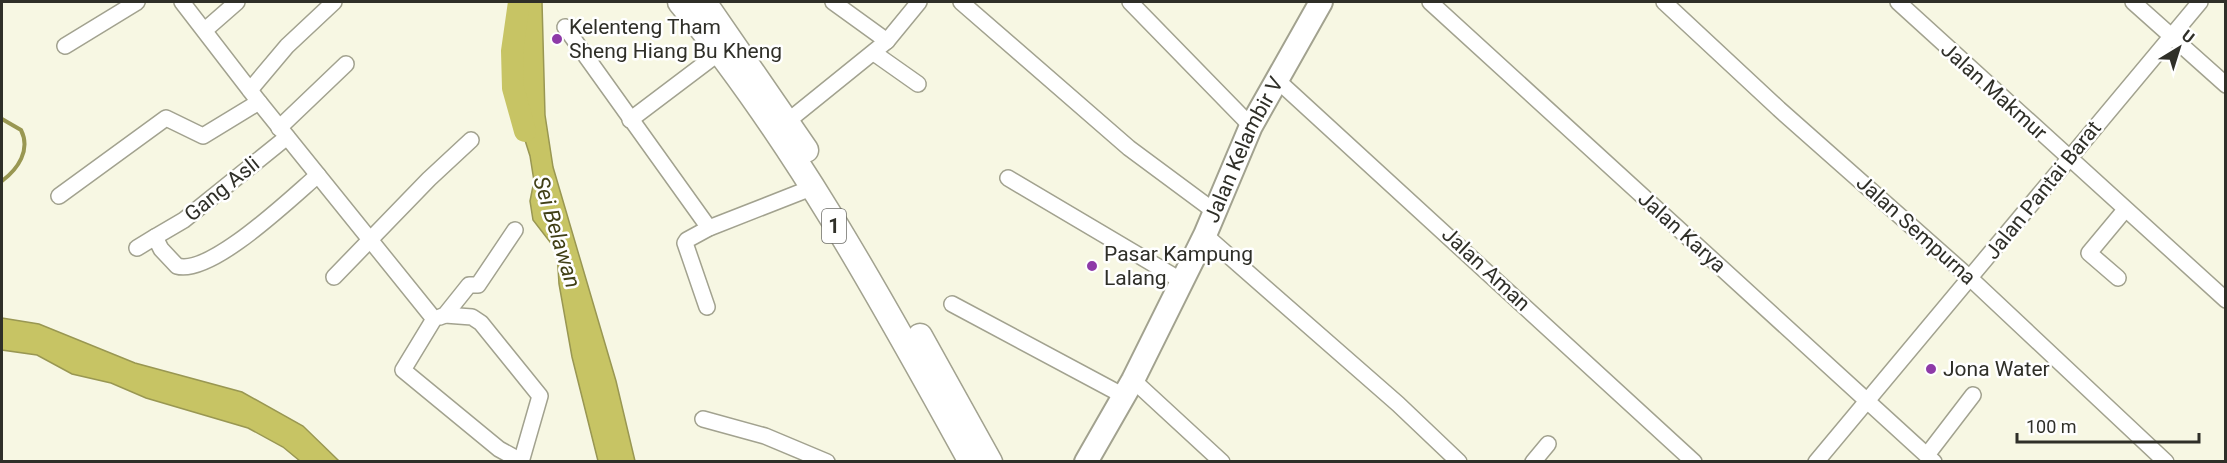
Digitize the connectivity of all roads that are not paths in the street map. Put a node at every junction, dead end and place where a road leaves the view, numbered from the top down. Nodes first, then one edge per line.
1 (137, 2) edge
2 (182, 2) edge
3 (237, 2) edge
4 (334, 2) edge
5 (680, 2) edge
6 (704, 2) edge
7 (833, 2) edge
8 (919, 2) edge
9 (961, 2) edge
10 (1130, 2) edge
11 (1321, 2) edge
12 (1430, 2) edge
13 (1664, 2) edge
14 (1898, 2) edge
15 (2133, 2) edge
16 (2200, 2) edge
17 (565, 27) dead end
18 (205, 30) junction
19 (2170, 36) junction
20 (887, 41) junction
21 (65, 46) dead end
22 (720, 52) junction
23 (874, 53) junction
24 (346, 64) dead end
25 (1276, 79) junction
26 (918, 84) dead end
27 (2226, 86) edge
28 (255, 96) junction
29 (630, 120) junction
30 (788, 121) junction
31 (1251, 126) junction
32 (283, 132) junction
33 (471, 140) dead end
34 (2068, 159) junction
35 (318, 175) junction
36 (1008, 178) dead end
37 (811, 188) junction
38 (58, 196) dead end
39 (2124, 210) junction
40 (1214, 211) junction
41 (709, 228) junction
42 (515, 230) dead end
43 (1205, 234) junction
44 (154, 237) junction
45 (368, 240) junction
46 (137, 248) dead end
47 (334, 277) dead end
48 (2118, 278) dead end
49 (1971, 279) junction
50 (1182, 281) junction
51 (2226, 300) edge
52 (952, 304) dead end
53 (707, 307) dead end
54 (440, 317) junction
55 (1128, 388) junction
56 (1973, 395) dead end
57 (1869, 400) junction
58 (703, 419) dead end
59 (1548, 444) dead end
60 (1930, 458) edge
61 (521, 461) edge
62 (827, 462) edge
63 (971, 462) edge
64 (990, 462) edge
65 (1086, 462) edge
66 (1222, 462) edge
67 (1459, 462) edge
68 (1533, 462) edge
69 (1694, 462) edge
70 (1816, 462) edge
71 (2166, 462) edge

1 - 21 street
2 - 18 street
3 - 18 street
4 - 28 street
5 - 22 highway, 1
6 - 30 highway, 1
7 - 20 street
8 - 20 street
9 - 40 street
10 - 31 street
11 - 25 main road, Jalan Kelambir V
12 - 57 street, Jalan Karya
13 - 49 street, Jalan Sempurna
14 - 34 street, Jalan Makmur
15 - 19 street
16 - 19 street, Jalan Pantai Barat
17 - 29 street
18 - 28 street
19 - 27 street
19 - 34 street, Jalan Pantai Barat
20 - 23 street
22 - 29 street
22 - 37 highway, 1
23 - 26 street
23 - 30 street
24 - 32 street, Gang Asli
25 - 31 main road, Jalan Kelambir V
25 - 69 street, Jalan Aman
28 - 32 street
28 - 38 street
29 - 41 street
30 - 64 highway, 1
31 - 40 main road, Jalan Kelambir V
32 - 35 street
32 - 44 street, Gang Asli
33 - 45 street
34 - 39 street, Jalan Makmur
34 - 49 street, Jalan Pantai Barat
35 - 44 street
35 - 45 street
36 - 50 street
37 - 41 street
37 - 63 highway, 1
39 - 48 street
39 - 51 street, Jalan Makmur
40 - 43 main road, Jalan Kelambir V
41 - 53 street
42 - 54 street
43 - 50 main road, Jalan Kelambir V
43 - 67 street
44 - 46 street, Gang Asli
45 - 47 street
45 - 54 street
49 - 57 street, Jalan Pantai Barat
49 - 71 street, Jalan Sempurna
50 - 55 main road, Jalan Kelambir V
52 - 55 street
54 - 61 street
54 - 61 street
55 - 65 main road, Jalan Kelambir V
55 - 66 street
56 - 60 street
57 - 60 street, Jalan Karya
57 - 70 street, Jalan Pantai Barat
58 - 62 street
59 - 68 street

